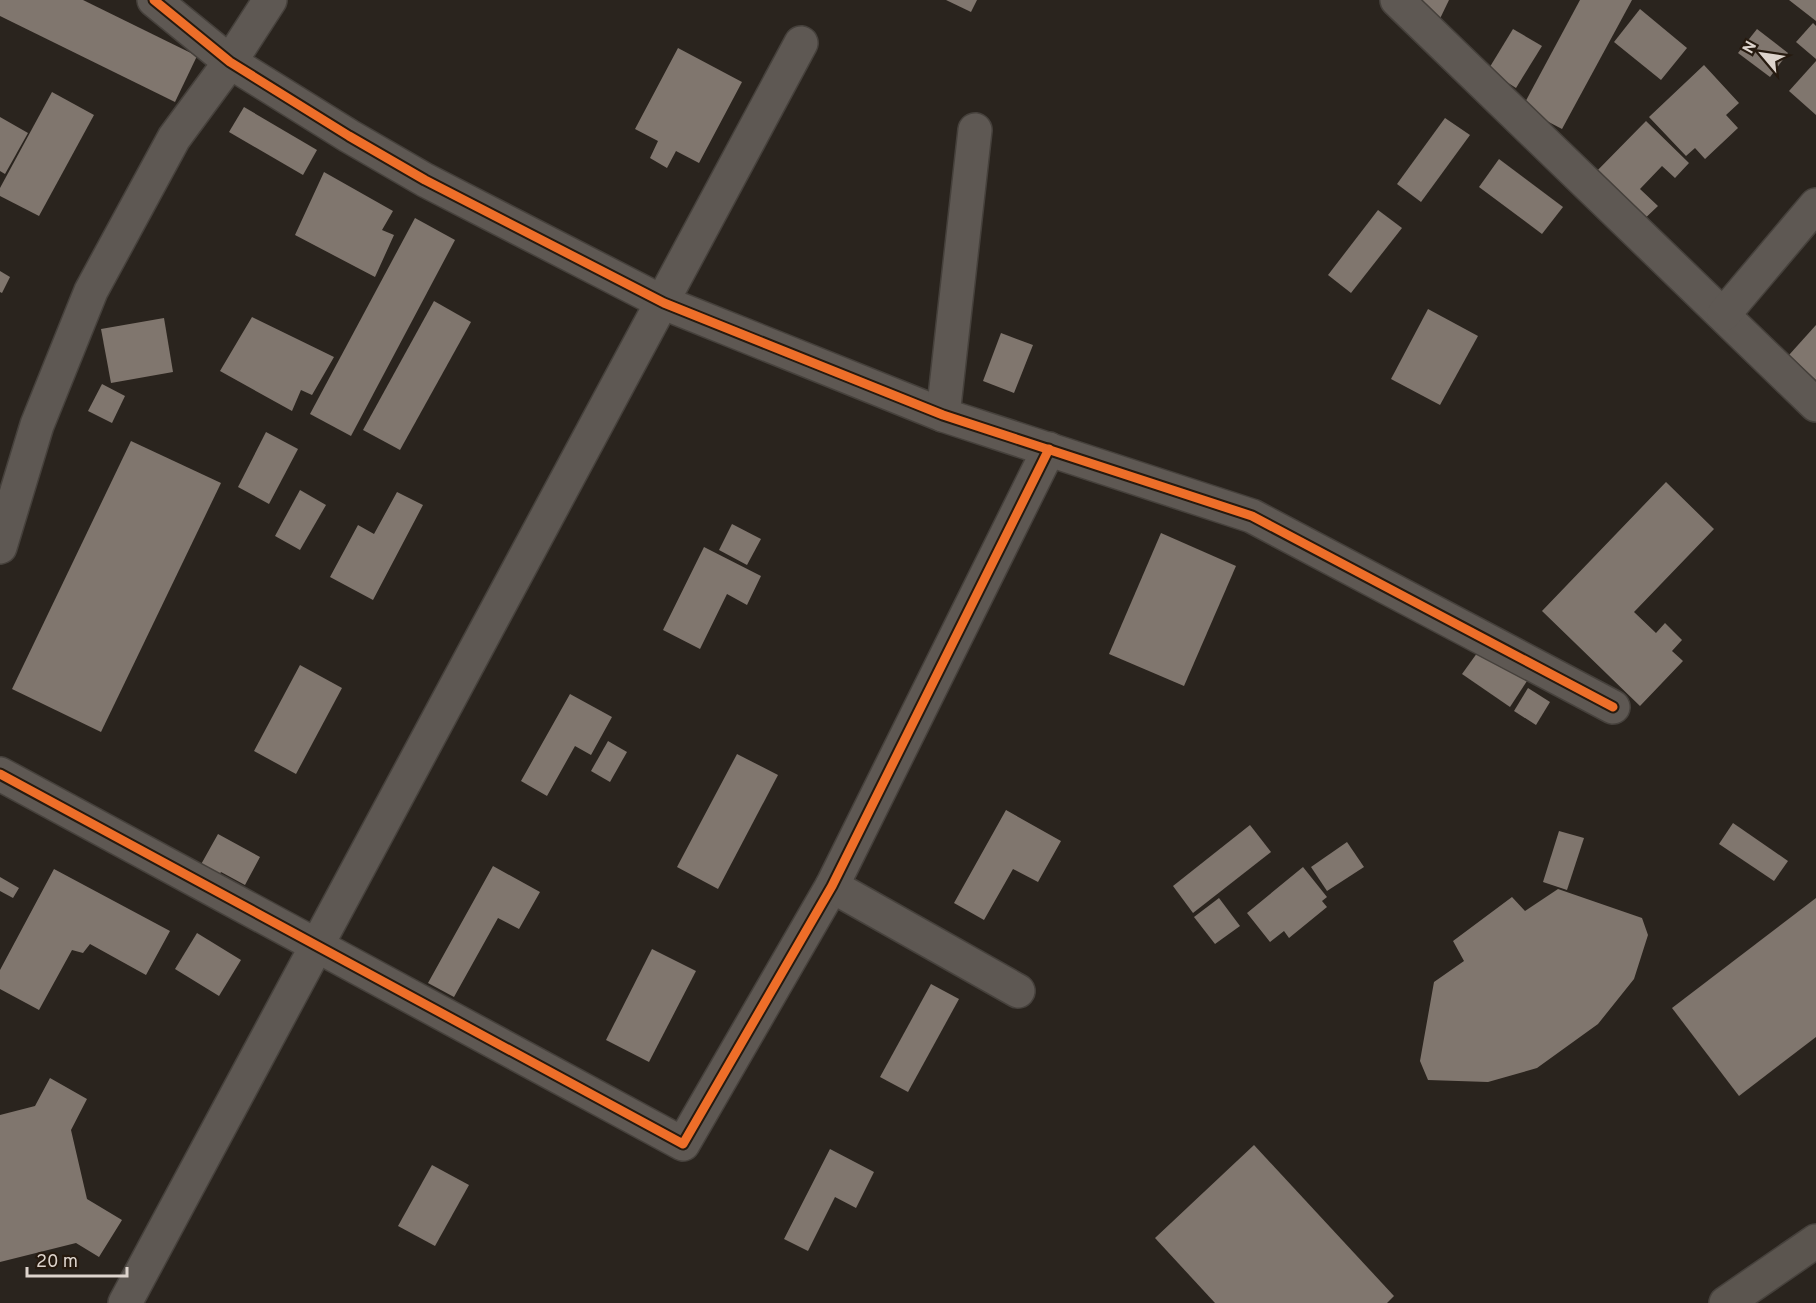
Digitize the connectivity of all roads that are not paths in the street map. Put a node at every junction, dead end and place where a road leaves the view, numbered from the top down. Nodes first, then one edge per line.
1 (154, 0) edge
2 (270, 0) edge
3 (1397, 0) edge
4 (801, 44) dead end
5 (230, 62) junction
6 (975, 130) dead end
7 (1816, 205) edge
8 (664, 303) junction
9 (1724, 314) junction
10 (1816, 405) edge
11 (943, 415) junction
12 (1049, 449) junction
13 (0, 547) edge
14 (1613, 707) dead end
15 (0, 774) edge
16 (832, 886) junction
17 (318, 946) junction
18 (1018, 991) dead end
19 (1816, 1241) edge
20 (125, 1303) edge
21 (1726, 1303) edge

1 - 5 street
2 - 5 street
3 - 9 street
4 - 8 street
5 - 8 street
5 - 13 street
6 - 11 street
7 - 9 street
8 - 11 street
8 - 17 street
9 - 10 street
11 - 12 street
12 - 14 street
12 - 16 street
15 - 17 street
16 - 17 street
16 - 18 street
17 - 20 street
19 - 21 main road

